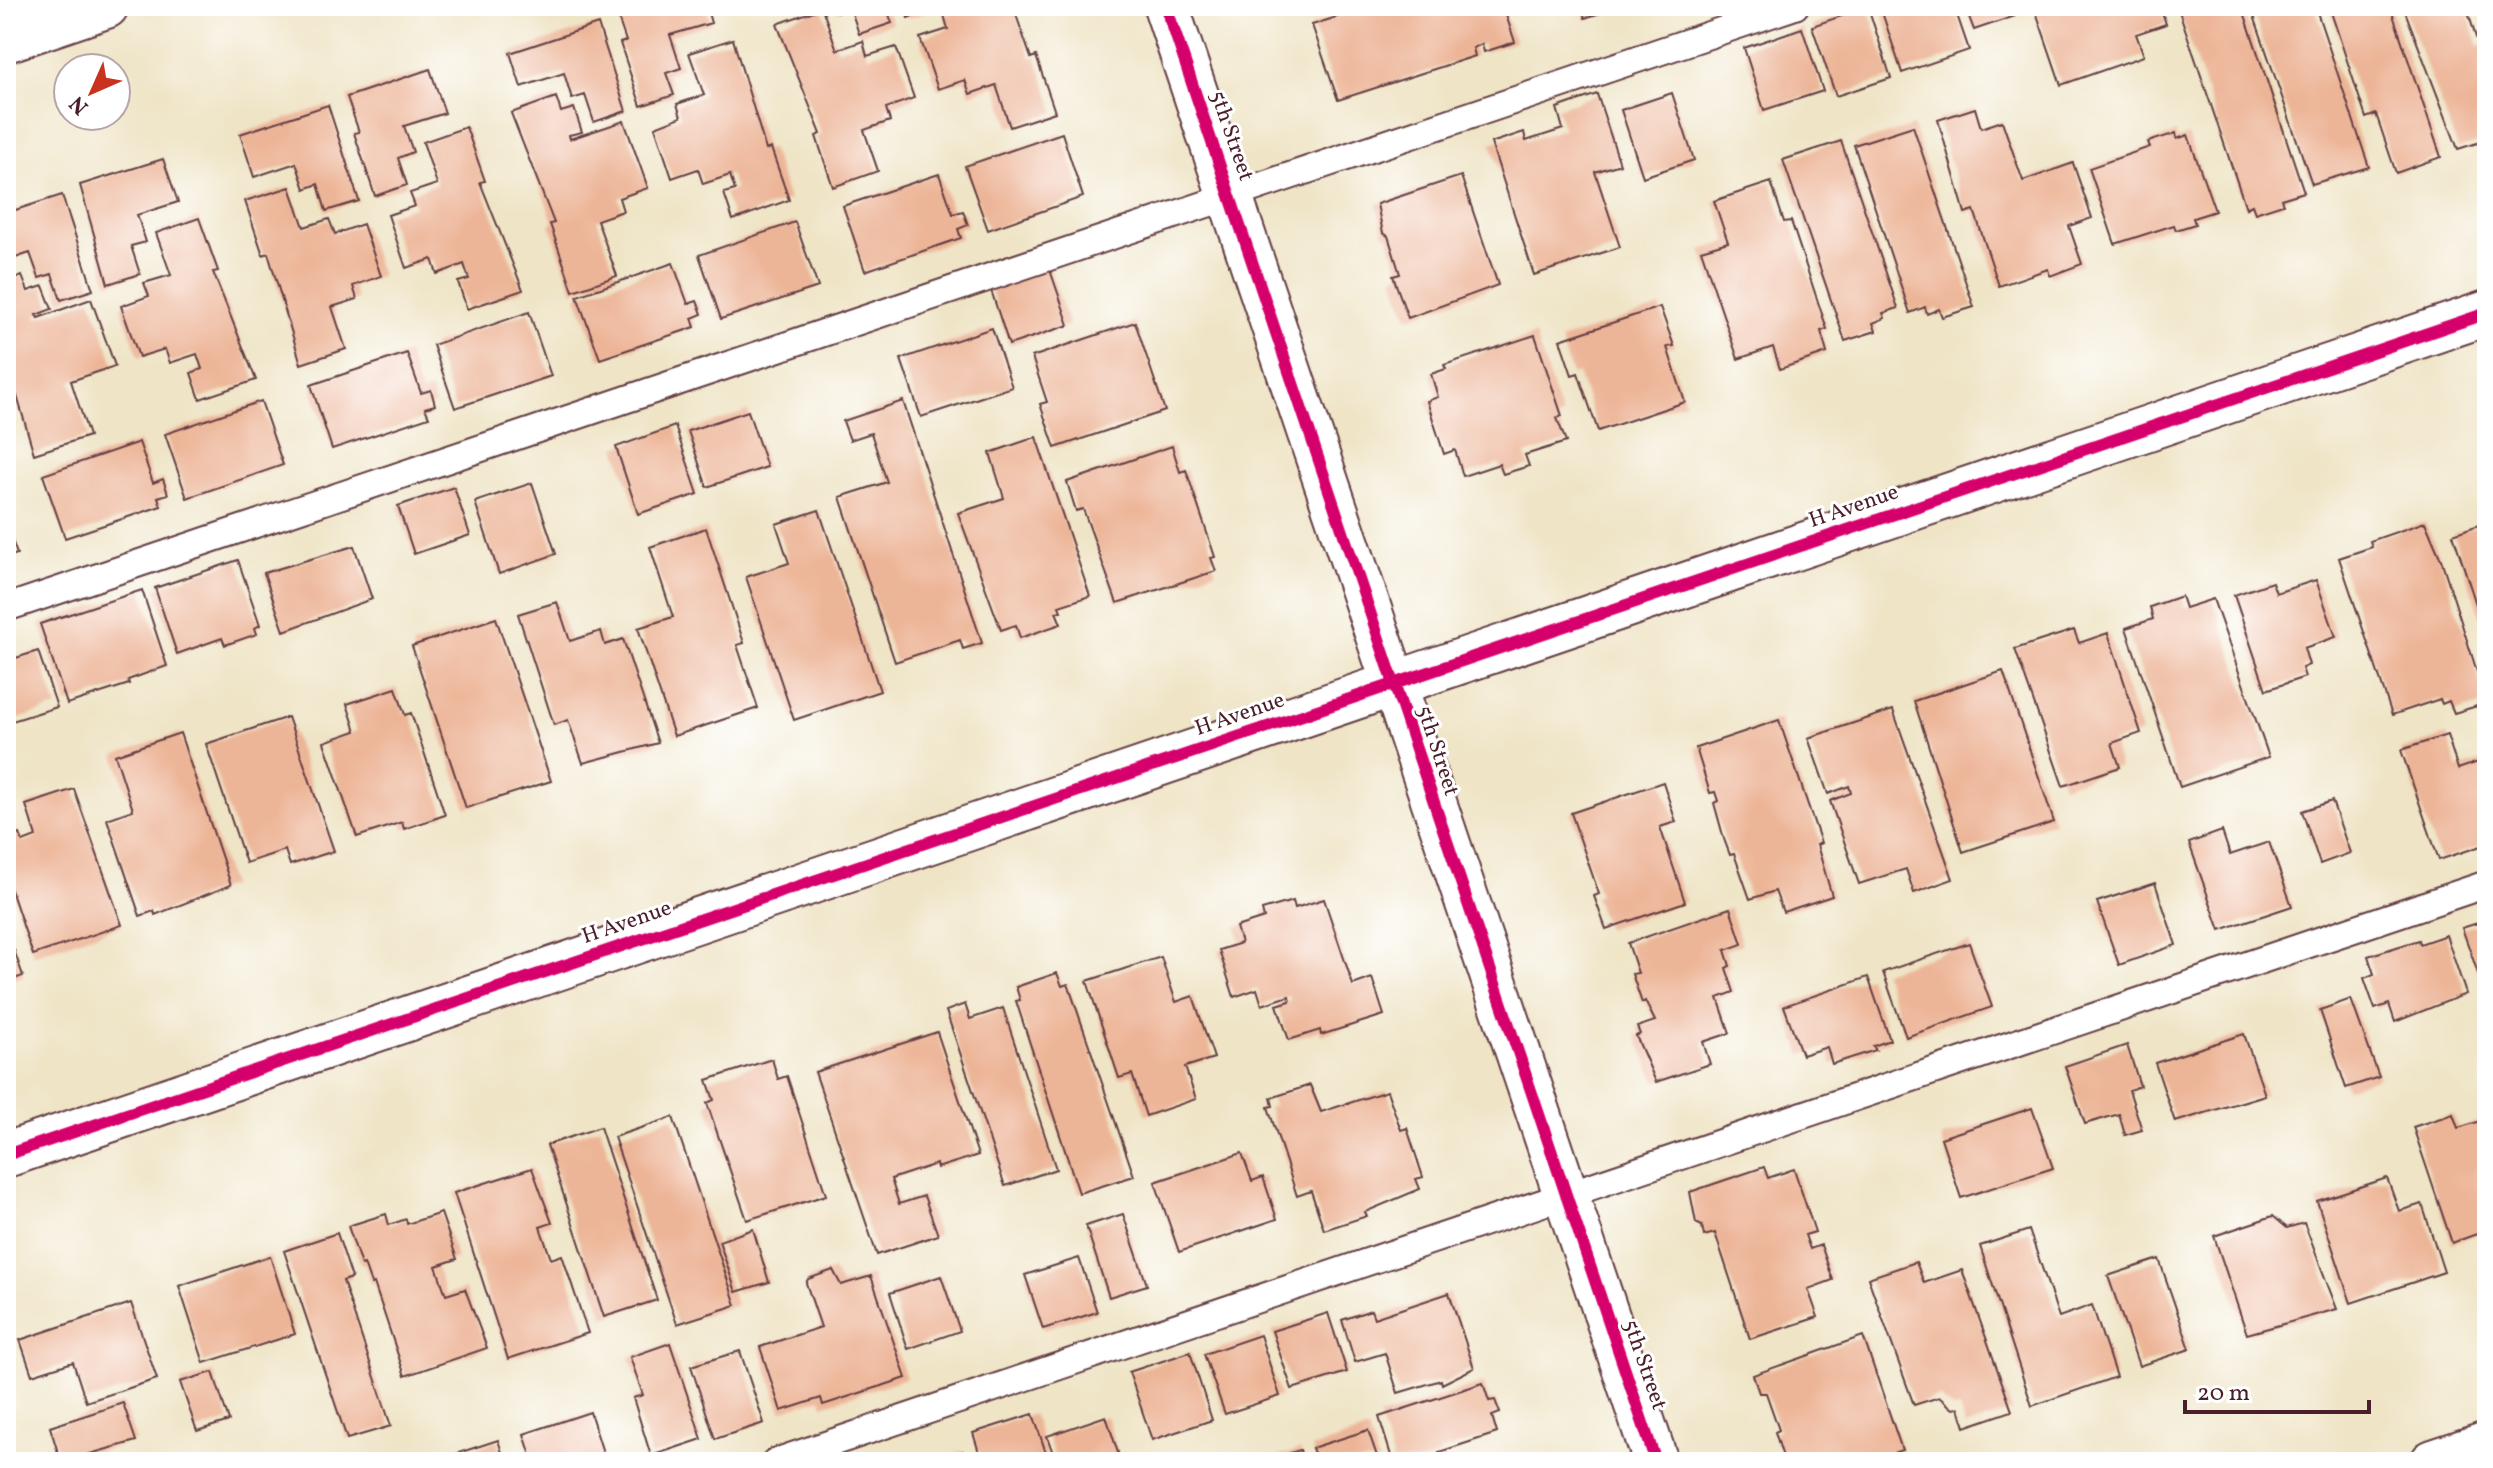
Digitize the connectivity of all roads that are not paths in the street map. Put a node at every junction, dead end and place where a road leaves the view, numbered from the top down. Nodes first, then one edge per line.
1 (106, 6) edge
2 (1166, 6) edge
3 (1795, 6) edge
4 (6, 40) edge
5 (1230, 196) junction
6 (2487, 313) edge
7 (6, 608) edge
8 (1394, 684) junction
9 (2487, 884) edge
10 (6, 1155) edge
11 (1566, 1196) junction
12 (2487, 1444) edge
13 (775, 1462) edge
14 (1656, 1462) edge
15 (2433, 1462) edge

1 - 4 street
2 - 5 street, 5th Street
3 - 5 lane
5 - 7 lane
5 - 8 street, 5th Street
6 - 8 street, H Avenue
8 - 10 street, H Avenue
8 - 11 street, 5th Street
9 - 11 lane
11 - 13 lane
11 - 14 street, 5th Street
12 - 15 street

